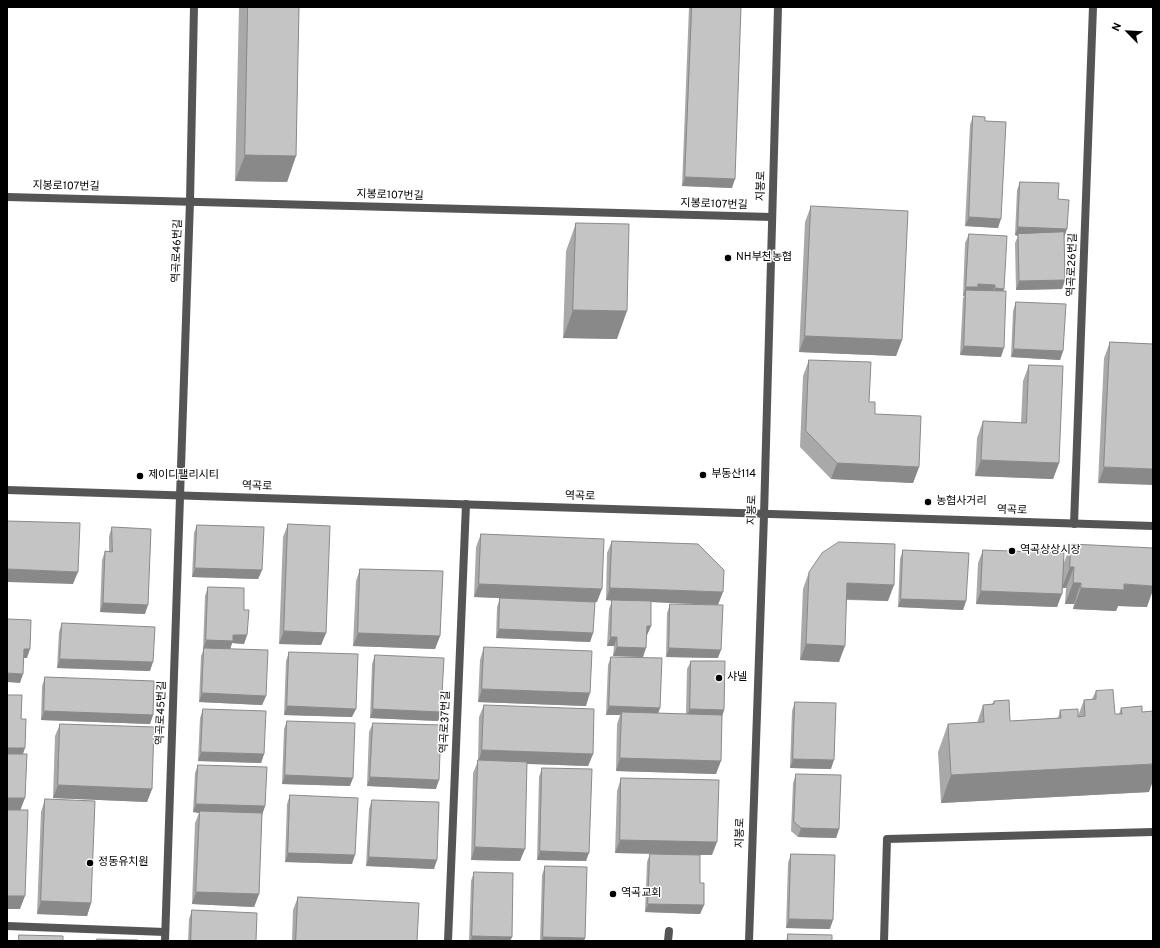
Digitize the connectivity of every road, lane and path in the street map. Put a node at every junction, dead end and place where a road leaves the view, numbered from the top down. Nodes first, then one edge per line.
1 (194, 7) edge
2 (778, 7) edge
3 (1093, 7) edge
4 (7, 197) edge
5 (190, 201) junction
6 (772, 217) junction
7 (7, 490) edge
8 (181, 495) junction
9 (466, 504) junction
10 (764, 515) junction
11 (1074, 524) junction
12 (1153, 526) edge
13 (1153, 832) edge
14 (7, 926) edge
15 (669, 931) dead end
16 (165, 937) edge
17 (448, 941) edge
18 (668, 941) edge
19 (749, 941) edge
20 (884, 941) edge

1 - 5 street, 역곡로46번길
2 - 6 street, 지봉로
3 - 11 street, 역곡로26번길
4 - 5 street, 지봉로107번길
5 - 6 street, 지봉로107번길
5 - 8 street, 역곡로46번길
6 - 10 street, 지봉로
7 - 8 street, 역곡로
8 - 9 street, 역곡로
8 - 16 street, 역곡로45번길
9 - 10 street, 역곡로
9 - 17 street, 역곡로37번길
10 - 11 street, 역곡로
10 - 19 street, 지봉로
11 - 12 street, 역곡로
13 - 20 street
14 - 16 street, 역곡로45번길
15 - 18 street

